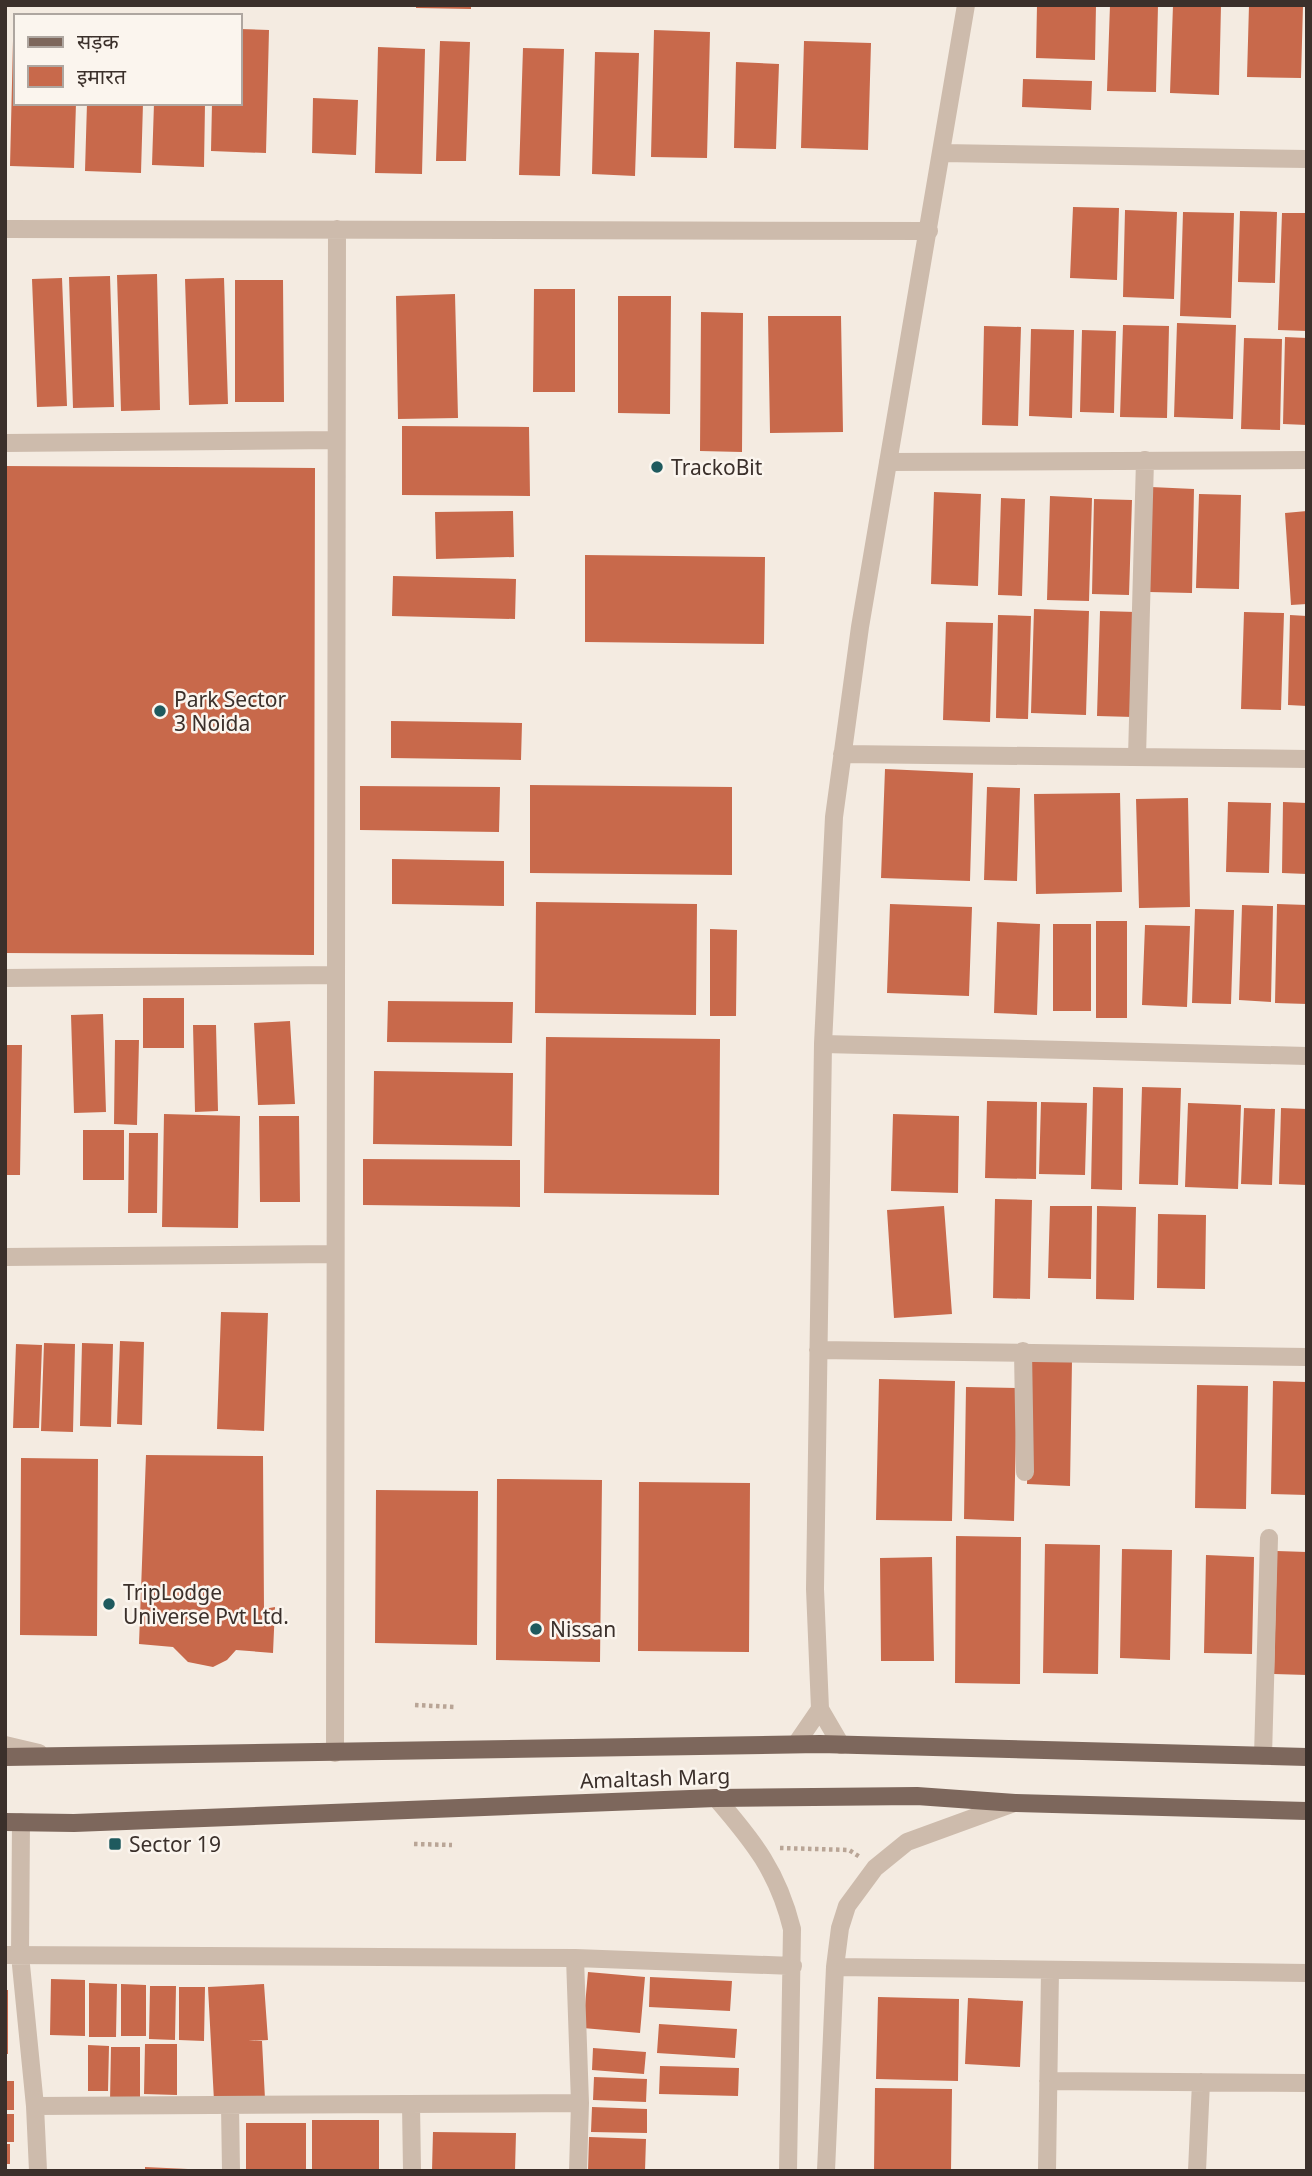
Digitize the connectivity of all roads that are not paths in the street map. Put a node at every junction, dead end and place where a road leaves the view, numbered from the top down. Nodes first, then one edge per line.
1 (966, 5) edge
2 (942, 153) junction
3 (1307, 159) edge
4 (5, 229) edge
5 (337, 229) junction
6 (929, 230) junction
7 (336, 440) junction
8 (5, 443) edge
9 (1145, 460) junction
10 (1307, 460) edge
11 (888, 462) junction
12 (842, 754) junction
13 (1137, 758) junction
14 (1307, 759) edge
15 (336, 975) junction
16 (5, 978) edge
17 (823, 1044) junction
18 (1307, 1056) edge
19 (335, 1254) junction
20 (5, 1257) edge
21 (818, 1350) junction
22 (1023, 1351) junction
23 (1307, 1357) edge
24 (1026, 1472) dead end
25 (1269, 1538) dead end
26 (820, 1709) junction
27 (796, 1744) junction
28 (5, 1745) edge
29 (842, 1745) junction
30 (335, 1753) junction
31 (1263, 1756) junction
32 (5, 1757) edge
33 (1307, 1757) edge
34 (57, 1758) junction
35 (716, 1798) junction
36 (1015, 1803) junction
37 (1307, 1811) edge
38 (13, 1822) edge
39 (13, 1955) edge
40 (575, 1958) junction
41 (793, 1966) junction
42 (835, 1967) junction
43 (1050, 1971) junction
44 (1307, 1973) edge
45 (1048, 2081) junction
46 (1201, 2082) junction
47 (1307, 2083) edge
48 (580, 2103) junction
49 (411, 2104) junction
50 (230, 2105) junction
51 (35, 2106) junction
52 (37, 2171) edge
53 (231, 2171) edge
54 (412, 2171) edge
55 (578, 2171) edge
56 (788, 2171) edge
57 (826, 2171) edge
58 (1046, 2171) edge
59 (1197, 2171) edge

1 - 2 street
2 - 3 street
2 - 6 street
4 - 5 street
5 - 6 street
5 - 7 street
6 - 11 street
7 - 8 street
7 - 15 street
9 - 10 street
9 - 11 street
9 - 13 street
11 - 12 street
12 - 13 street
12 - 17 street
13 - 14 street
15 - 16 street
15 - 19 street
17 - 18 street
17 - 21 street
19 - 20 street
19 - 30 street
21 - 22 street
21 - 26 street
22 - 23 street
22 - 24 street
25 - 31 street
26 - 27 street
26 - 29 street
27 - 29 main road, Amaltash Marg
27 - 30 main road, Amaltash Marg
28 - 34 street
29 - 31 main road, Amaltash Marg
30 - 34 main road, Amaltash Marg
31 - 33 main road, Amaltash Marg
32 - 34 main road, Amaltash Marg
35 - 36 main road, Amaltash Marg
35 - 38 main road, Amaltash Marg
35 - 41 street
36 - 37 main road, Amaltash Marg
36 - 42 street
38 - 39 street
39 - 40 street
39 - 51 street
40 - 41 street
40 - 48 street
41 - 56 street
42 - 43 street
42 - 57 street
43 - 44 street
43 - 45 street
45 - 46 street
45 - 58 street
46 - 47 street
46 - 59 street
48 - 49 street
48 - 55 street
49 - 50 street
49 - 54 street
50 - 51 street
50 - 53 street
51 - 52 street

